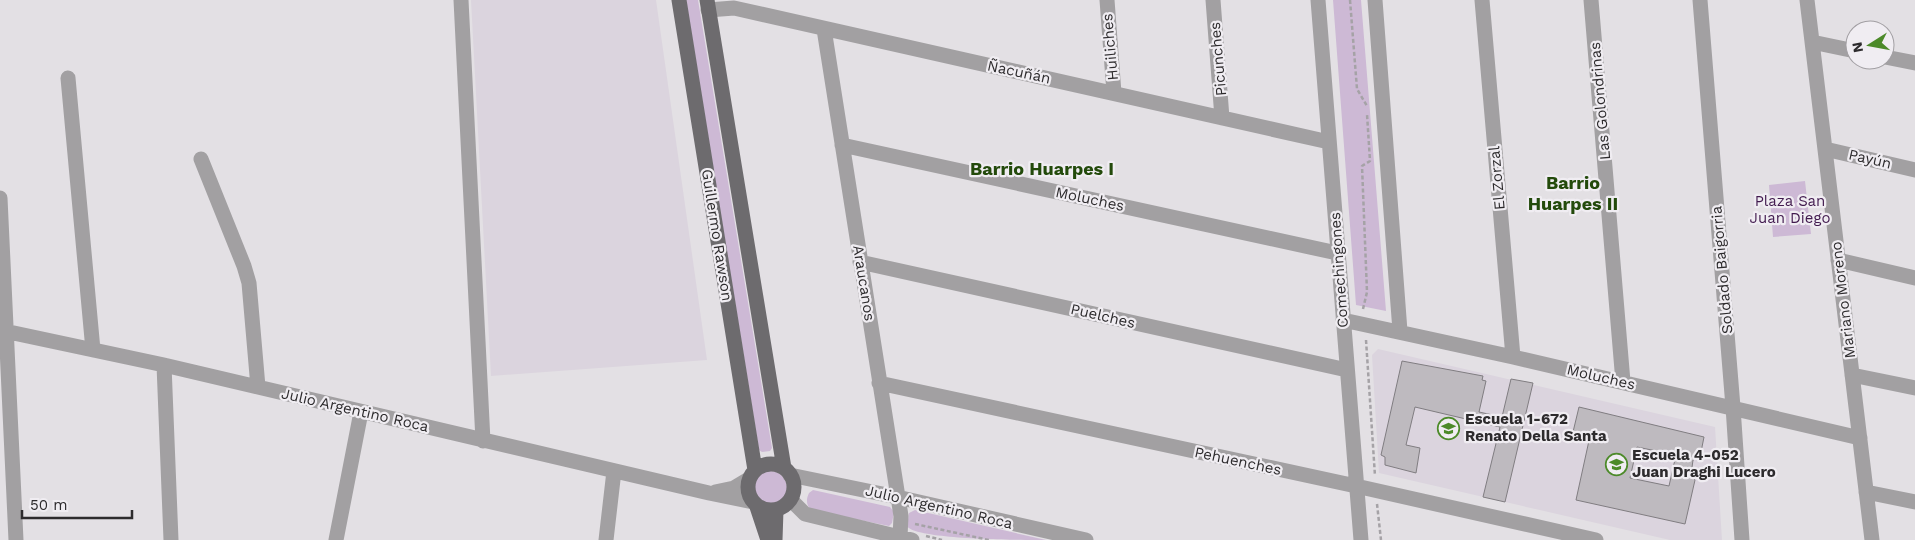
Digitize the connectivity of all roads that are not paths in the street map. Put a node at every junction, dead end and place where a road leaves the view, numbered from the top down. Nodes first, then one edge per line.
1 (461, 0) edge
2 (679, 0) edge
3 (1106, 0) edge
4 (1213, 0) edge
5 (1318, 0) edge
6 (1375, 0) edge
7 (1482, 0) edge
8 (1591, 0) edge
9 (1700, 0) edge
10 (1807, 0) edge
11 (707, 5) edge
12 (824, 29) junction
13 (1812, 42) junction
14 (1845, 49) edge
15 (1895, 59) edge
16 (1915, 63) edge
17 (68, 78) dead end
18 (1114, 93) junction
19 (1222, 118) junction
20 (1329, 142) junction
21 (842, 145) junction
22 (1825, 149) junction
23 (201, 159) dead end
24 (1915, 170) edge
25 (0, 198) edge
26 (1338, 253) junction
27 (1838, 260) junction
28 (860, 262) junction
29 (1915, 278) edge
30 (1342, 320) junction
31 (3, 330) edge
32 (1400, 331) junction
33 (93, 350) junction
34 (1513, 357) junction
35 (164, 366) junction
36 (1347, 370) junction
37 (1852, 375) junction
38 (1623, 382) junction
39 (879, 383) junction
40 (258, 388) junction
41 (1915, 388) edge
42 (1733, 407) junction
43 (361, 412) junction
44 (1860, 438) junction
45 (483, 441) junction
46 (614, 471) junction
47 (787, 472) junction
48 (752, 475) junction
49 (1356, 486) junction
50 (1866, 492) junction
51 (709, 494) junction
52 (897, 497) junction
53 (791, 500) junction
54 (1915, 502) edge
55 (755, 504) junction
56 (776, 510) junction
57 (906, 539) edge
58 (16, 540) edge
59 (171, 540) edge
60 (336, 540) edge
61 (606, 540) edge
62 (768, 540) edge
63 (775, 540) edge
64 (1086, 540) edge
65 (1361, 540) edge
66 (1596, 540) edge
67 (1742, 540) edge
68 (1872, 540) edge

1 - 45 street
2 - 48 main road, Guillermo Rawson
3 - 18 street, Huiliches
4 - 19 street, Picunches
5 - 20 street, Comechingones
6 - 32 street
7 - 34 street, El Zorzal
8 - 38 street, Las Golondrinas
9 - 42 street, Soldado Baigorria
10 - 13 street, Mariano Moreno
11 - 12 street, Ñacuñán
11 - 47 main road, Guillermo Rawson
12 - 18 street, Ñacuñán
12 - 21 street, Araucanos
13 - 14 street
13 - 22 street, Mariano Moreno
15 - 16 street
17 - 33 street
18 - 19 street, Ñacuñán
19 - 20 street, Ñacuñán
20 - 26 street, Comechingones
21 - 26 street, Moluches
21 - 28 street, Araucanos
22 - 24 street, Payún
22 - 27 street, Mariano Moreno
23 - 40 street
25 - 31 street
26 - 30 street, Comechingones
27 - 29 street
27 - 37 street, Mariano Moreno
28 - 36 street, Puelches
28 - 39 street, Araucanos
30 - 32 street, Moluches
30 - 36 street, Comechingones
31 - 33 street, Julio Argentino Roca
31 - 58 street
32 - 34 street, Moluches
33 - 35 street, Julio Argentino Roca
34 - 38 street, Moluches
35 - 40 street, Julio Argentino Roca
35 - 59 street
36 - 49 street, Comechingones
37 - 41 street
37 - 44 street, Mariano Moreno
38 - 42 street, Moluches
39 - 49 street, Pehuenches
39 - 52 street, Araucanos
40 - 43 street, Julio Argentino Roca
42 - 44 street, Moluches
42 - 67 street, Soldado Baigorria
43 - 45 street, Julio Argentino Roca
43 - 60 street
44 - 50 street, Mariano Moreno
45 - 46 street, Julio Argentino Roca
46 - 51 street, Julio Argentino Roca
46 - 61 street
47 - 48 main road
47 - 52 street, Julio Argentino Roca
47 - 53 main road
48 - 51 street, Julio Argentino Roca
48 - 55 main road
49 - 65 street, Comechingones
49 - 66 street, Pehuenches
50 - 54 street
50 - 68 street, Mariano Moreno
51 - 55 street, Julio Argentino Roca
52 - 57 street, Araucanos
52 - 64 street, Julio Argentino Roca
53 - 56 main road
53 - 57 street
55 - 56 main road
55 - 62 main road
56 - 63 main road

